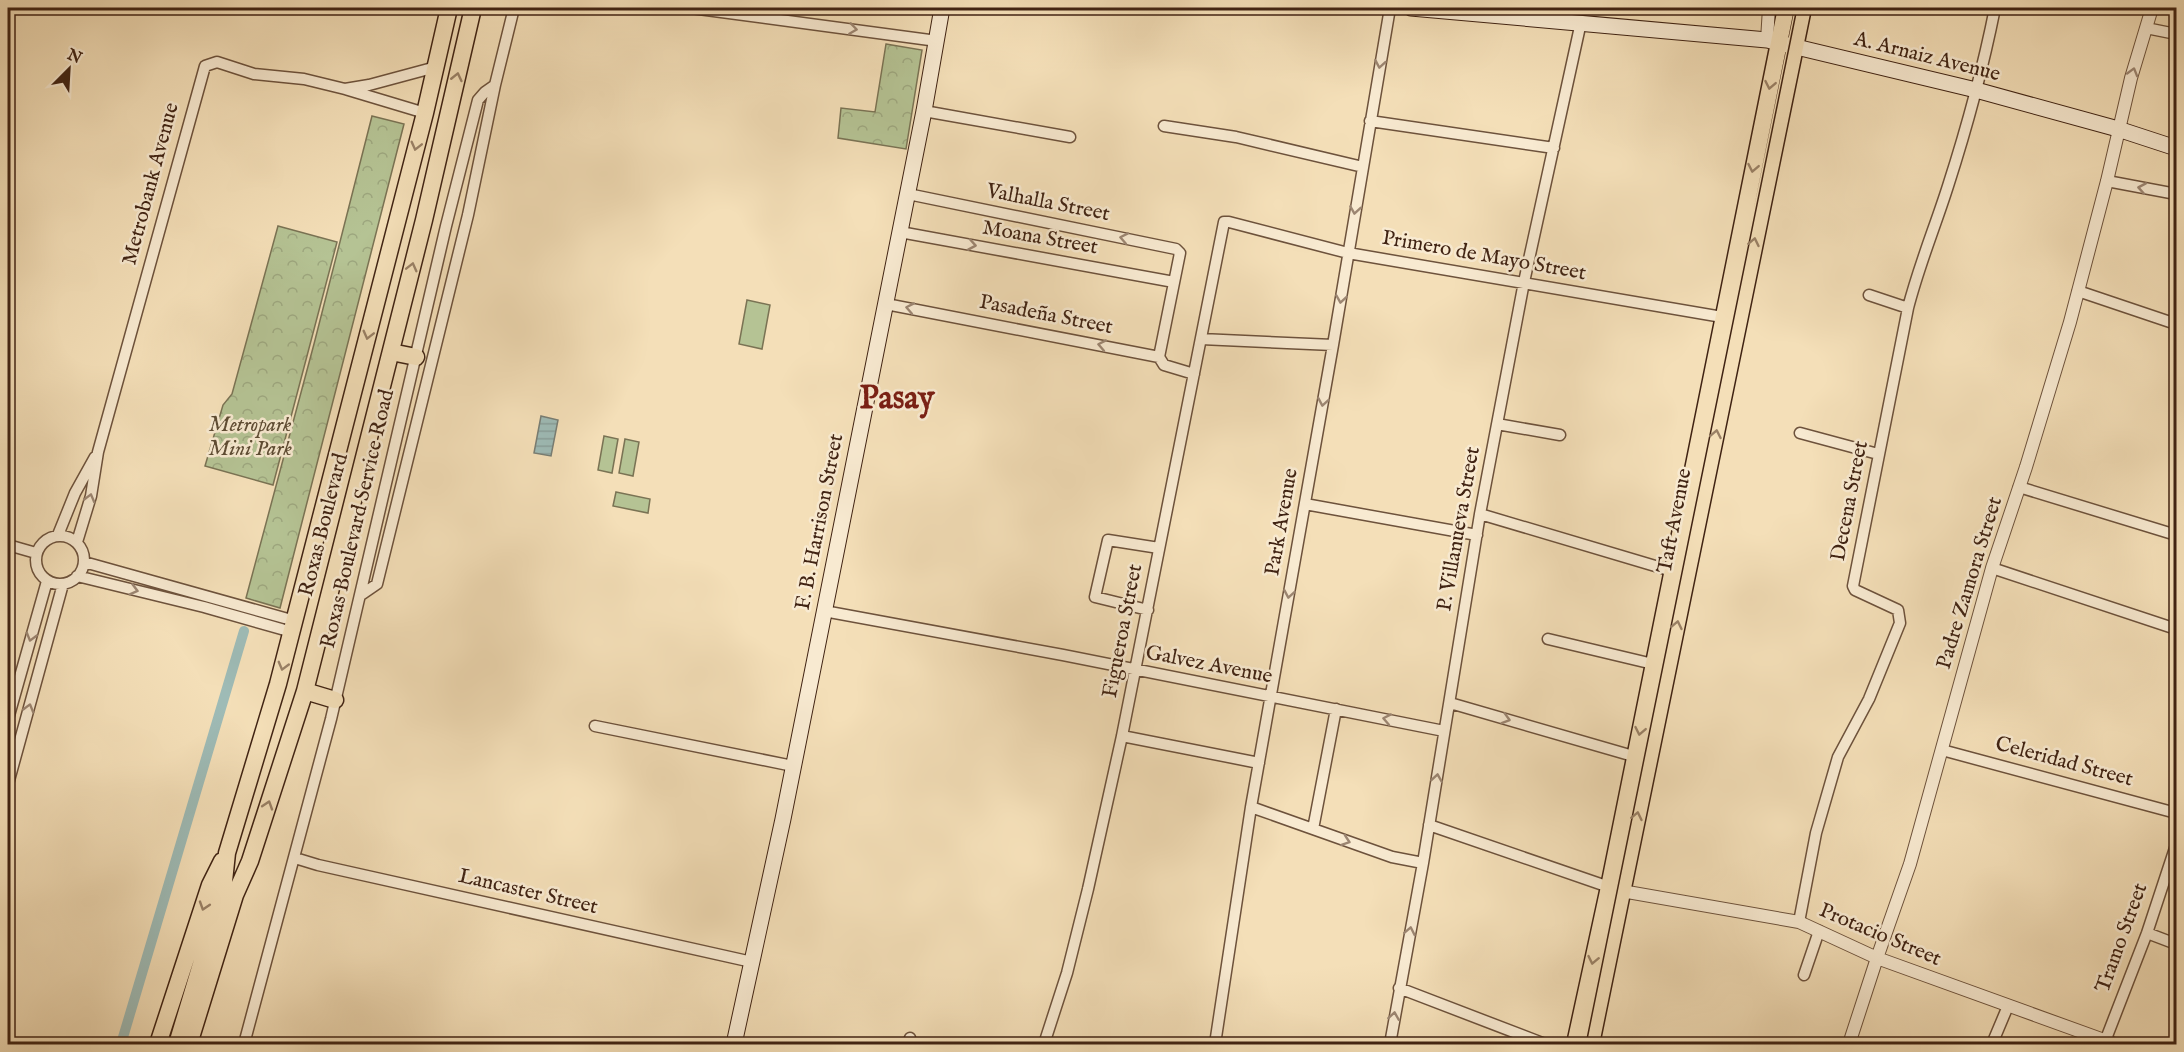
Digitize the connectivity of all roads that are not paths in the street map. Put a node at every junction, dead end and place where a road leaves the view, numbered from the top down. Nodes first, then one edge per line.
1 (449, 8) edge
2 (473, 8) edge
3 (514, 8) edge
4 (691, 8) edge
5 (942, 8) edge
6 (1390, 8) edge
7 (1411, 8) edge
8 (1769, 8) edge
9 (1786, 8) edge
10 (1803, 8) edge
11 (1995, 8) edge
12 (2152, 8) edge
13 (1581, 22) junction
14 (2146, 28) junction
15 (2176, 34) edge
16 (937, 41) junction
17 (1780, 43) junction
18 (436, 67) junction
19 (495, 86) junction
20 (345, 89) junction
21 (1976, 90) junction
22 (924, 111) junction
23 (424, 113) junction
24 (1370, 121) junction
25 (1164, 126) dead end
26 (2118, 129) junction
27 (1070, 137) dead end
28 (1554, 148) junction
29 (2176, 148) edge
30 (1363, 167) junction
31 (2107, 181) junction
32 (908, 194) junction
33 (2176, 194) edge
34 (1224, 222) joint
35 (900, 232) junction
36 (1348, 253) junction
37 (1174, 282) junction
38 (1524, 282) junction
39 (2078, 291) junction
40 (1869, 295) dead end
41 (886, 304) junction
42 (1908, 308) junction
43 (1731, 319) junction
44 (2176, 324) edge
45 (1201, 339) junction
46 (1333, 345) junction
47 (391, 352) junction
48 (416, 357) junction
49 (1159, 357) junction
50 (1194, 374) junction
51 (1497, 424) junction
52 (1800, 433) dead end
53 (1560, 435) dead end
54 (98, 452) junction
55 (1878, 454) junction
56 (1699, 476) junction
57 (2019, 487) junction
58 (1305, 504) junction
59 (1480, 514) junction
60 (58, 535) junction
61 (1477, 535) junction
62 (2176, 535) edge
63 (76, 542) junction
64 (8, 544) edge
65 (1159, 548) junction
66 (36, 553) junction
67 (84, 562) junction
68 (1992, 568) junction
69 (1672, 571) junction
70 (77, 576) junction
71 (47, 581) junction
72 (63, 584) junction
73 (361, 594) junction
74 (1675, 595) junction
75 (232, 603) junction
76 (1148, 610) junction
77 (824, 611) junction
78 (228, 615) junction
79 (293, 626) junction
80 (2176, 629) edge
81 (1548, 639) dead end
82 (1653, 664) junction
83 (1135, 671) junction
84 (305, 691) junction
85 (1272, 697) junction
86 (335, 700) junction
87 (1653, 702) junction
88 (1450, 703) junction
89 (1336, 709) junction
90 (8, 719) edge
91 (596, 726) dead end
92 (1444, 731) junction
93 (1122, 736) junction
94 (1942, 750) junction
95 (1642, 758) junction
96 (1259, 763) junction
97 (793, 766) junction
98 (8, 784) edge
99 (1251, 807) junction
100 (2176, 813) edge
101 (1429, 825) junction
102 (1313, 829) junction
103 (2176, 845) edge
104 (227, 853) junction
105 (295, 858) junction
106 (250, 861) junction
107 (1423, 863) junction
108 (1615, 890) junction
109 (1799, 922) junction
110 (1819, 931) junction
111 (2147, 933) junction
112 (2176, 944) edge
113 (1877, 958) junction
114 (752, 962) junction
115 (1804, 975) dead end
116 (202, 984) junction
117 (1399, 988) junction
118 (2008, 1006) junction
119 (2108, 1043) edge
120 (158, 1044) edge
121 (177, 1044) edge
122 (189, 1044) edge
123 (200, 1044) edge
124 (244, 1044) edge
125 (734, 1044) edge
126 (1044, 1044) edge
127 (1215, 1044) edge
128 (1390, 1044) edge
129 (1545, 1044) edge
130 (1575, 1044) edge
131 (1591, 1044) edge
132 (1849, 1044) edge
133 (1992, 1044) edge

1 - 18 main road, Roxas Boulevard
47 -> 2 main road, Roxas Boulevard
3 - 19 street, Roxas Boulevard Service Road
4 -> 16 street
5 - 16 main road, F. B. Harrison Street
6 -> 24 street, Park Avenue
7 - 13 main road, A. Arnaiz Avenue
8 - 17 street
9 - 17 main road, Taft Avenue
10 - 17 main road, Taft Avenue
11 - 21 street, Decena Street
12 - 14 street, Padre Zamora Street
13 - 17 main road, A. Arnaiz Avenue
13 - 28 street, P. Villanueva Street
14 - 15 street
26 -> 14 street, Padre Zamora Street
16 - 22 main road, F. B. Harrison Street
17 - 21 main road, A. Arnaiz Avenue
17 - 43 main road, Taft Avenue
18 - 20 street, Metrobank Avenue
18 - 23 main road, Roxas Boulevard
19 - 48 street, Roxas Boulevard Service Road
19 - 73 street
20 - 23 street, Metrobank Avenue
20 - 54 street, Metrobank Avenue
21 - 26 main road, A. Arnaiz Avenue
21 - 42 street, Decena Street
22 - 27 street
22 - 32 main road, F. B. Harrison Street
23 -> 79 main road, Roxas Boulevard
24 - 28 street
24 - 30 street, Park Avenue
25 - 30 street
26 - 29 main road, A. Arnaiz Avenue
26 - 31 street, Padre Zamora Street
28 - 38 street, P. Villanueva Street
30 -> 36 street, Park Avenue
33 -> 31 street
31 - 39 street, Padre Zamora Street
32 - 35 main road, F. B. Harrison Street
37 -> 32 street, Valhalla Street
34 - 36 street, Primero de Mayo Street
34 - 45 street, Figueroa Street
35 -> 37 street, Moana Street
35 - 41 main road, F. B. Harrison Street
36 - 38 street, Primero de Mayo Street
36 -> 46 street, Park Avenue
37 - 49 street
38 - 43 street, Primero de Mayo Street
38 - 51 street, P. Villanueva Street
39 - 44 street
39 - 57 street, Padre Zamora Street
40 - 42 street
49 -> 41 street, Pasadeña Street
41 - 77 main road, F. B. Harrison Street
42 - 55 street, Decena Street
43 - 56 main road, Taft Avenue
45 - 46 street
45 - 50 street, Figueroa Street
46 -> 58 street, Park Avenue
47 - 48 main road
47 - 84 main road, Roxas Boulevard
48 - 73 street, Roxas Boulevard Service Road
49 - 50 street, Pasadeña Street
50 - 65 street, Figueroa Street
51 - 53 street
51 - 59 street, P. Villanueva Street
52 - 55 street
54 - 60 street, Metrobank Avenue
63 -> 54 street, Metrobank Avenue
55 - 109 street, Decena Street
56 - 69 main road, Taft Avenue
56 - 74 main road, Taft Avenue
57 - 62 street
57 - 68 street, Padre Zamora Street
58 - 61 street
58 -> 85 street, Park Avenue
59 - 61 street, P. Villanueva Street
59 - 69 street
60 - 63 street
60 - 66 street
61 - 88 street, P. Villanueva Street
63 - 67 street
64 - 66 street
65 - 76 street, Figueroa Street
65 - 76 street
66 - 71 street
67 - 70 street
67 - 75 street
68 - 80 street
68 - 94 street, Padre Zamora Street
69 - 74 main road, Taft Avenue
70 - 72 street
70 -> 78 street
71 - 72 street
71 -> 90 street
98 -> 72 street
73 - 86 street, Roxas Boulevard Service Road
74 - 82 main road, Taft Avenue
87 -> 74 main road, Taft Avenue
75 - 78 street
75 - 79 street
76 - 83 street, Figueroa Street
77 - 83 street, Galvez Avenue
77 - 97 main road, F. B. Harrison Street
78 - 79 street
79 -> 104 main road, Roxas Boulevard
81 - 82 street
82 - 87 main road, Taft Avenue
83 - 85 street, Galvez Avenue
83 - 93 street, Figueroa Street
84 - 86 main road
106 -> 84 main road, Roxas Boulevard
85 - 89 street, Galvez Avenue
85 - 96 street, Park Avenue
86 - 105 street, Roxas Boulevard Service Road
87 - 95 main road, Taft Avenue
88 - 92 street, P. Villanueva Street
88 -> 95 street
92 -> 89 street, Galvez Avenue
89 - 102 street
91 - 97 street
101 -> 92 street, P. Villanueva Street
93 - 96 street
93 - 126 street, Figueroa Street
94 - 100 street, Celeridad Street
94 - 113 street, Padre Zamora Street
95 - 108 main road, Taft Avenue
96 - 99 street, Park Avenue
97 - 114 main road, F. B. Harrison Street
99 - 102 street
99 - 127 street, Park Avenue
101 - 107 street, P. Villanueva Street
101 - 108 street
102 -> 107 street
103 - 111 street, Tramo Street
104 - 116 main road, Roxas Boulevard
104 -> 120 main road
105 - 114 street, Lancaster Street
105 - 124 street, Roxas Boulevard Service Road
106 - 116 main road, Roxas Boulevard
106 - 123 main road
117 -> 107 street, P. Villanueva Street
108 - 109 street, Protacio Street
108 -> 130 main road, Taft Avenue
108 - 131 main road, Taft Avenue
109 - 110 street, Protacio Street
110 - 113 street, Protacio Street
110 - 115 street
111 - 112 street
111 - 119 street, Tramo Street
113 - 118 street, Protacio Street
113 - 132 street, Padre Zamora Street
114 - 125 main road, F. B. Harrison Street
116 - 121 main road, Roxas Boulevard
116 - 122 main road, Roxas Boulevard
128 -> 117 street, P. Villanueva Street
117 - 129 street
118 - 119 street, Protacio Street
118 - 133 street

